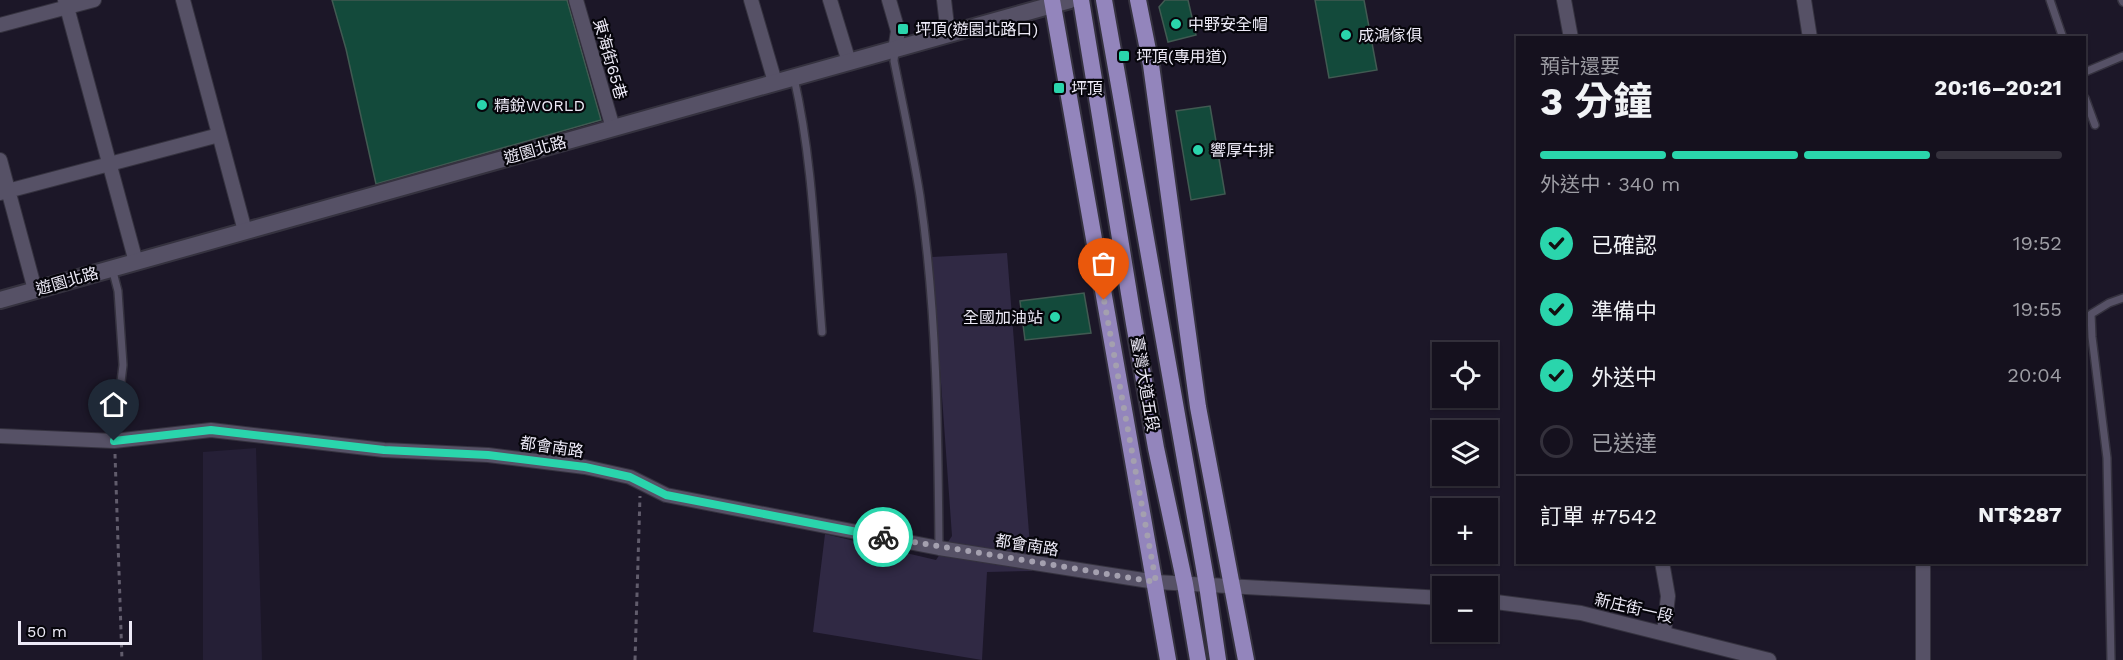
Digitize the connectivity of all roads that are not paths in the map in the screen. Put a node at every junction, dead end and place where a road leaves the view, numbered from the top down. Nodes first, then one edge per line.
1 (94, 0) edge
2 (183, 0) edge
3 (576, 0) edge
4 (751, 0) edge
5 (830, 0) edge
6 (889, 0) edge
7 (944, 0) edge
8 (1070, 0) edge
9 (1081, 0) edge
10 (1104, 0) edge
11 (1138, 0) edge
12 (1564, 0) edge
13 (1804, 0) edge
14 (2050, 0) edge
15 (1052, 2) edge
16 (66, 4) edge
17 (0, 25) edge
18 (948, 34) junction
19 (1571, 36) edge
20 (1810, 36) edge
21 (2062, 36) edge
22 (895, 50) junction
23 (2123, 56) edge
24 (849, 62) junction
25 (2086, 72) edge
26 (794, 77) junction
27 (775, 82) junction
28 (2086, 101) edge
29 (2095, 125) dead end
30 (613, 128) junction
31 (219, 135) junction
32 (0, 160) edge
33 (110, 164) junction
34 (4, 192) edge
35 (245, 231) junction
36 (136, 262) junction
37 (112, 268) junction
38 (35, 290) junction
39 (2123, 298) edge
40 (0, 300) edge
41 (822, 332) dead end
42 (0, 436) edge
43 (114, 441) junction
44 (939, 548) junction
45 (1662, 564) edge
46 (1923, 564) edge
47 (1156, 582) junction
48 (1185, 584) junction
49 (1207, 585) junction
50 (1233, 587) junction
51 (1432, 597) edge
52 (1498, 602) edge
53 (1665, 632) junction
54 (1168, 660) edge
55 (1198, 660) edge
56 (1218, 660) edge
57 (1246, 660) edge
58 (1769, 660) edge
59 (1923, 660) edge
60 (2111, 660) edge

1 - 16 street
2 - 31 street
3 - 30 street, 東海街65巷
4 - 27 street
5 - 24 street
6 - 22 street
7 - 18 street
8 - 15 street, 遊園北路
9 - 48 main road, 臺灣大道五段
10 - 49 main road, 臺灣大道五段
11 - 50 main road
12 - 19 street
13 - 20 street
14 - 21 lane
15 - 18 street, 遊園北路
15 - 47 main road, 臺灣大道五段
16 - 17 street
16 - 33 street
18 - 22 street, 遊園北路
22 - 24 street, 遊園北路
22 - 44 lane
23 - 25 lane
24 - 26 street, 遊園北路
26 - 27 street, 遊園北路
26 - 41 lane
27 - 30 street, 遊園北路
28 - 29 lane
30 - 35 street, 遊園北路
31 - 33 street
31 - 35 street
32 - 34 street
33 - 34 street
33 - 36 street
34 - 38 street
35 - 36 street, 遊園北路
36 - 37 street, 遊園北路
37 - 38 street, 遊園北路
37 - 43 lane
38 - 40 street, 遊園北路
39 - 60 lane
42 - 43 street, 都會南路
43 - 44 street, 都會南路
44 - 47 street, 都會南路
45 - 53 street
46 - 59 street
47 - 48 street, 都會南路
47 - 54 main road, 臺灣大道五段
48 - 49 street, 都會南路
48 - 55 main road, 臺灣大道五段
49 - 50 street, 都會南路
49 - 56 main road, 臺灣大道五段
50 - 51 street
50 - 57 main road
52 - 53 street, 新庄街一段
53 - 58 street, 新庄街一段

